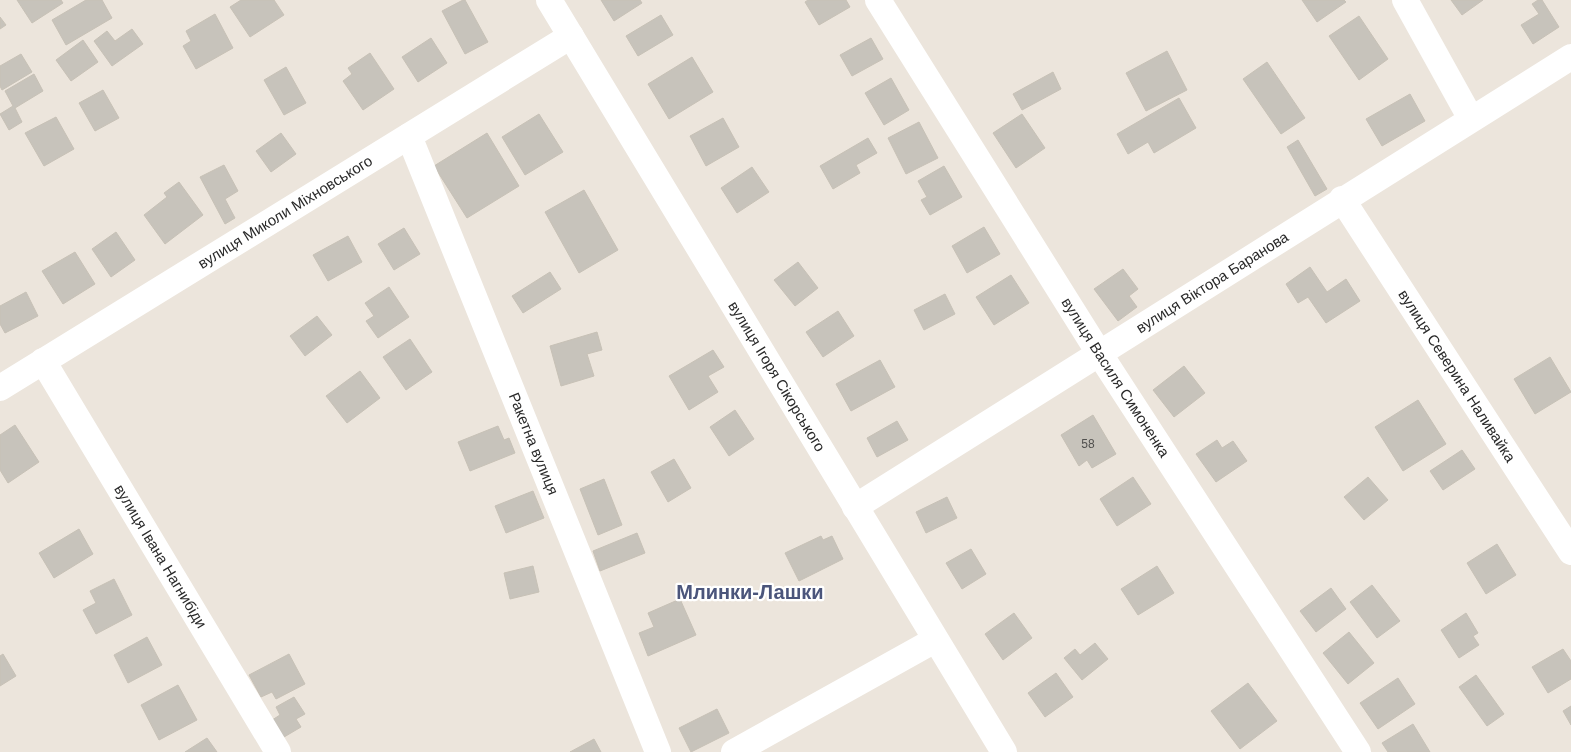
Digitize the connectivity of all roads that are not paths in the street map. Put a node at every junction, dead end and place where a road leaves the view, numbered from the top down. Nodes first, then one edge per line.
1 (549, 0) edge
2 (878, 0) edge
3 (1404, 0) edge
4 (571, 36) junction
5 (1571, 57) edge
6 (1472, 119) junction
7 (409, 136) junction
8 (1342, 199) junction
9 (1099, 353) junction
10 (43, 361) junction
11 (0, 388) edge
12 (855, 507) junction
13 (1571, 552) edge
14 (935, 640) junction
15 (278, 752) edge
16 (658, 752) edge
17 (734, 752) edge
18 (1004, 752) edge
19 (1358, 752) edge

1 - 4 street, вулиця Ігоря Сікорського
2 - 9 street, вулиця Василя Симоненка
3 - 6 street
4 - 7 street, вулиця Миколи Міхновського
4 - 12 street, вулиця Ігоря Сікорського
5 - 6 street, вулиця Віктора Баранова
6 - 8 street, вулиця Віктора Баранова
7 - 10 street, вулиця Миколи Міхновського
7 - 16 street, Ракетна вулиця
8 - 9 street, вулиця Віктора Баранова
8 - 13 street, вулиця Северина Наливайка
9 - 12 street, вулиця Віктора Баранова
9 - 19 street, вулиця Василя Симоненка
10 - 11 street, вулиця Миколи Міхновського
10 - 15 street, вулиця Івана Нагнибіди
12 - 14 street, вулиця Ігоря Сікорського
14 - 17 street
14 - 18 street, вулиця Ігоря Сікорського

